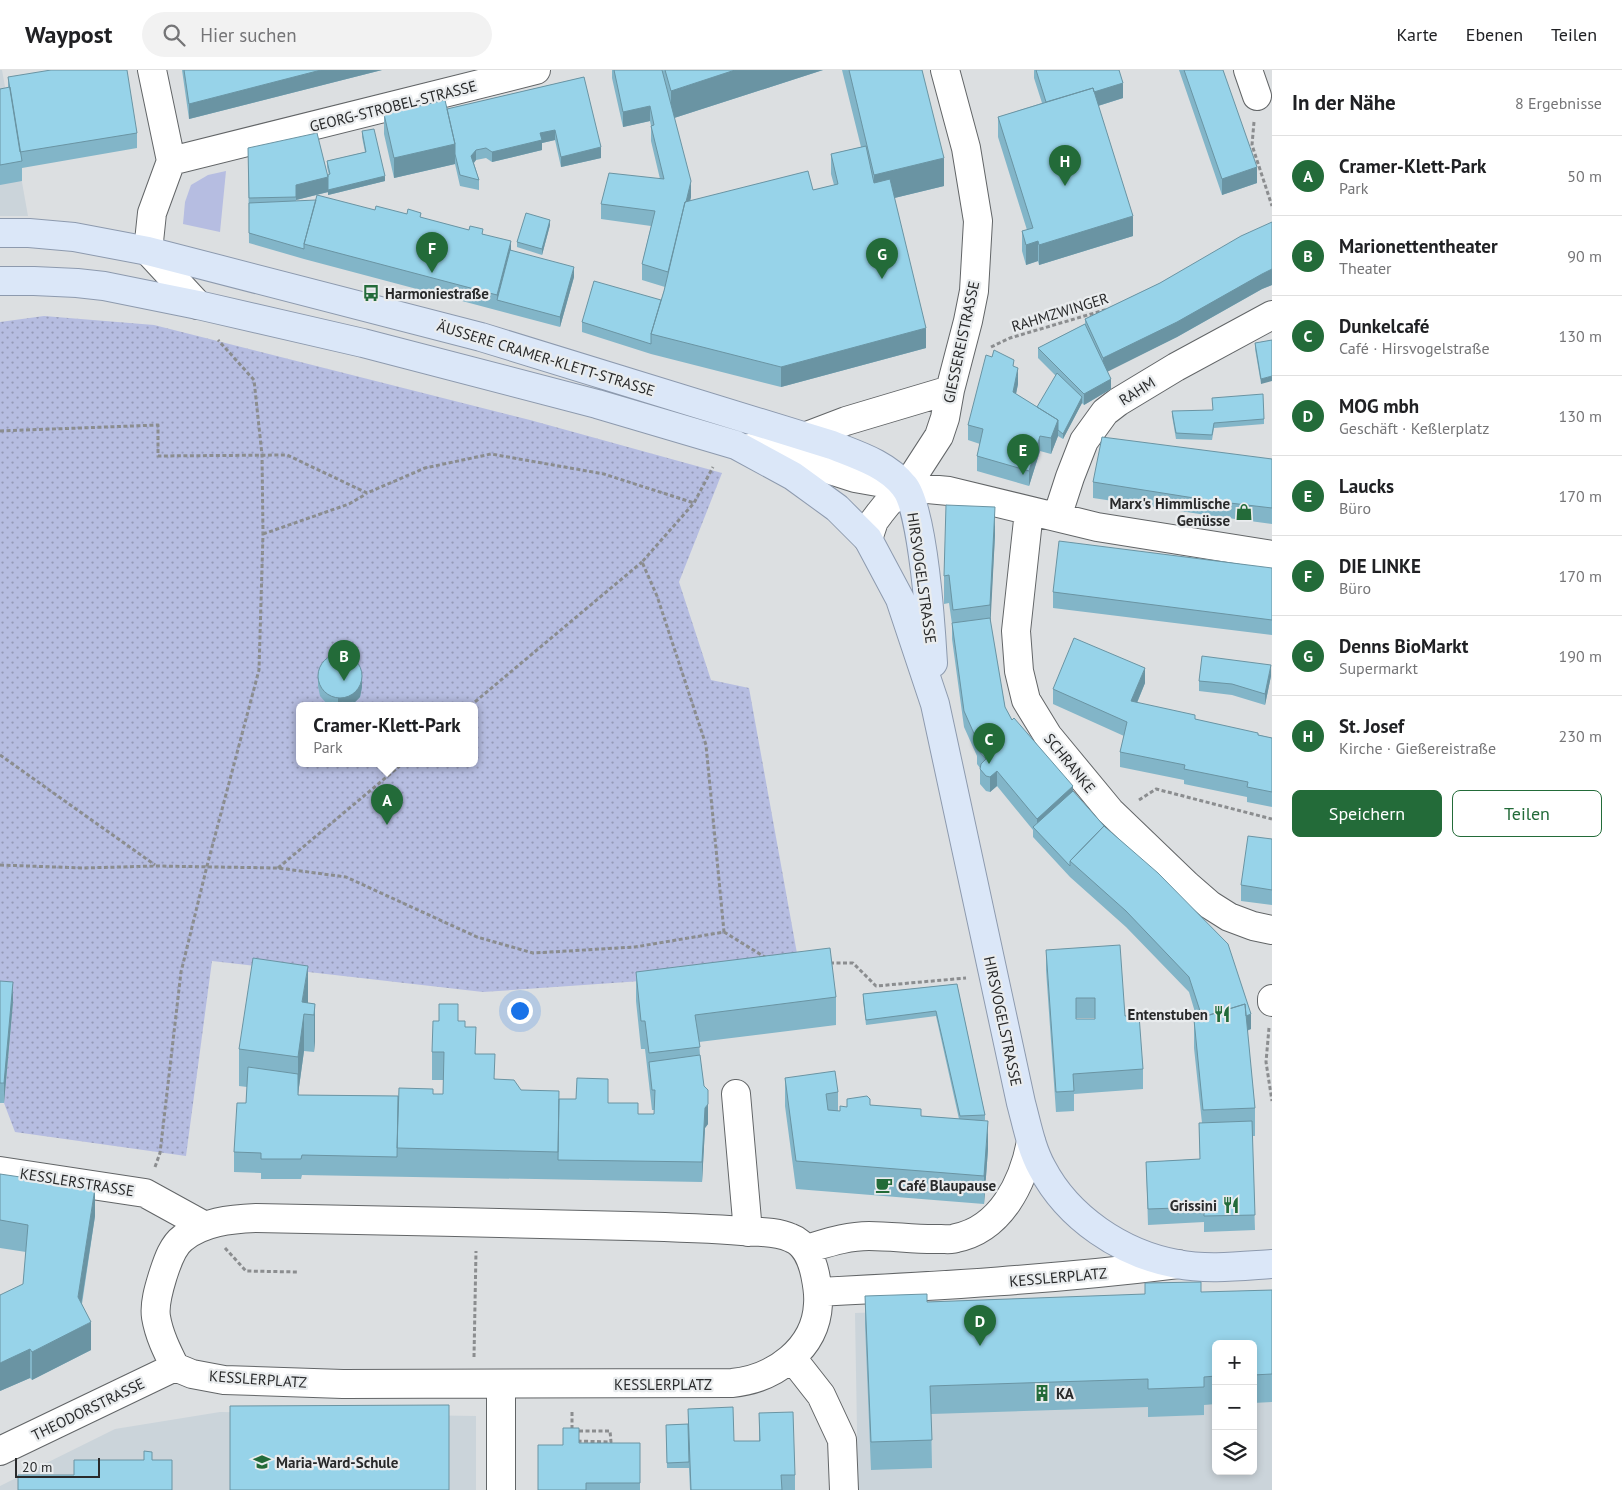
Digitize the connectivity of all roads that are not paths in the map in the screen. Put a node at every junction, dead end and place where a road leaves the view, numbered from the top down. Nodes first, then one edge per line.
1 (152, 70) edge
2 (536, 70) edge
3 (945, 70) edge
4 (1248, 70) edge
5 (1257, 96) road end
6 (171, 161) junction
7 (0, 233) edge
8 (148, 250) junction
9 (0, 281) edge
10 (206, 307) junction
11 (1272, 316) edge
12 (950, 390) junction
13 (804, 437) junction
14 (731, 443) junction
15 (906, 487) junction
16 (1029, 511) junction
17 (1057, 518) junction
18 (868, 539) junction
19 (1272, 555) edge
20 (935, 704) junction
21 (1272, 930) edge
22 (736, 1094) dead end
23 (1031, 1142) junction
24 (0, 1171) edge
25 (205, 1226) junction
26 (748, 1232) junction
27 (806, 1249) junction
28 (1178, 1264) junction
29 (1272, 1264) edge
30 (818, 1292) junction
31 (792, 1358) junction
32 (175, 1367) junction
33 (501, 1384) junction
34 (0, 1451) edge
35 (500, 1490) edge
36 (844, 1490) edge

1 - 6 street
2 - 6 street, GEORG-STROBEL-STRASSE
3 - 12 street, GIESSEREISTRASSE
4 - 5 street
6 - 8 street
7 - 8 main road, ÄUSSERE CRAMER-KLETT-STRASSE
8 - 10 street
8 - 13 main road, ÄUSSERE CRAMER-KLETT-STRASSE
9 - 10 main road, ÄUSSERE CRAMER-KLETT-STRASSE
10 - 14 main road, ÄUSSERE CRAMER-KLETT-STRASSE
11 - 17 street, RAHM
12 - 13 street
12 - 15 street, GIESSEREISTRASSE
13 - 15 main road, ÄUSSERE CRAMER-KLETT-STRASSE
14 - 15 street, ÄUSSERE CRAMER-KLETT-STRASSE
14 - 18 main road, ÄUSSERE CRAMER-KLETT-STRASSE
15 - 16 street
15 - 18 street, HIRSVOGELSTRASSE
15 - 20 main road, HIRSVOGELSTRASSE
16 - 17 street
16 - 21 street, SCHRANKE
17 - 19 street
18 - 20 main road, HIRSVOGELSTRASSE
20 - 23 main road, HIRSVOGELSTRASSE
22 - 26 street
23 - 27 street
23 - 28 main road, HIRSVOGELSTRASSE
24 - 25 street, KESSLERSTRASSE
25 - 26 street
25 - 32 street
26 - 27 street
27 - 30 street, KESSLERPLATZ
28 - 29 main road, HIRSVOGELSTRASSE
28 - 30 street, KESSLERPLATZ
30 - 31 street, KESSLERPLATZ
31 - 33 street, KESSLERPLATZ
31 - 36 street
32 - 33 street, KESSLERPLATZ
32 - 34 street, THEODORSTRASSE
33 - 35 street

